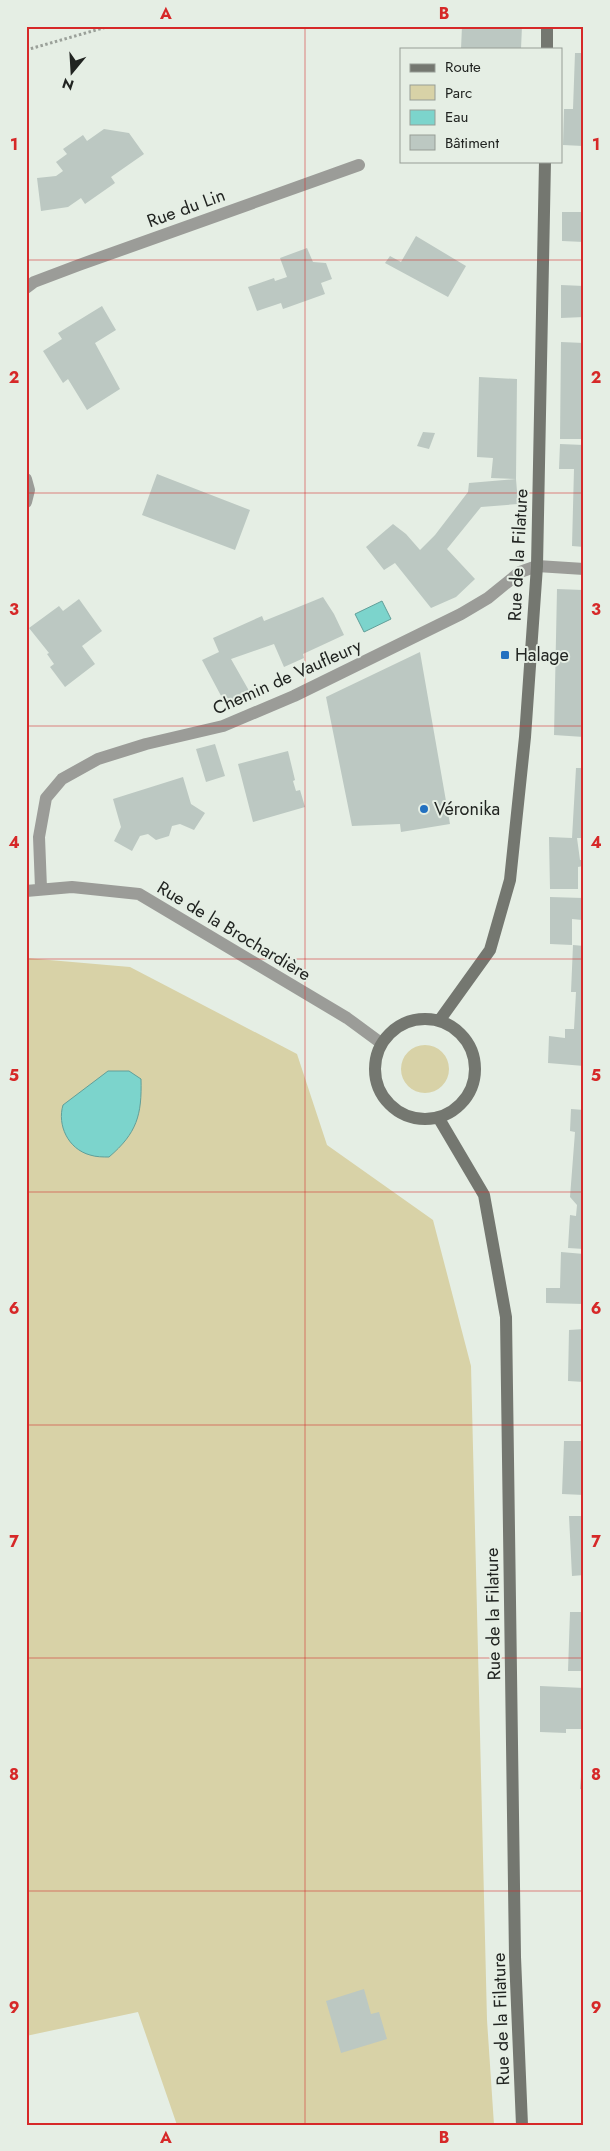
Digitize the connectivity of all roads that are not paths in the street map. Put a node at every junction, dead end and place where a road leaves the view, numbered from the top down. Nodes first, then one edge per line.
1 (547, 26) edge
2 (547, 48) edge
3 (545, 162) edge
4 (359, 165) dead end
5 (26, 288) edge
6 (26, 479) edge
7 (26, 502) edge
8 (537, 566) junction
9 (584, 569) edge
10 (41, 888) junction
11 (26, 891) edge
12 (439, 1021) junction
13 (381, 1043) junction
14 (438, 1117) junction
15 (522, 2125) edge

1 - 2 street
3 - 8 street, Rue de la Filature
4 - 5 street, Rue du Lin
6 - 7 street
8 - 9 street
8 - 10 street, Chemin de Vaufleury
8 - 12 street, Rue de la Filature
10 - 11 street, Rue de la Brochardière
10 - 13 street, Rue de la Brochardière
12 - 13 street
12 - 14 street
13 - 14 street
14 - 15 street, Rue de la Filature

